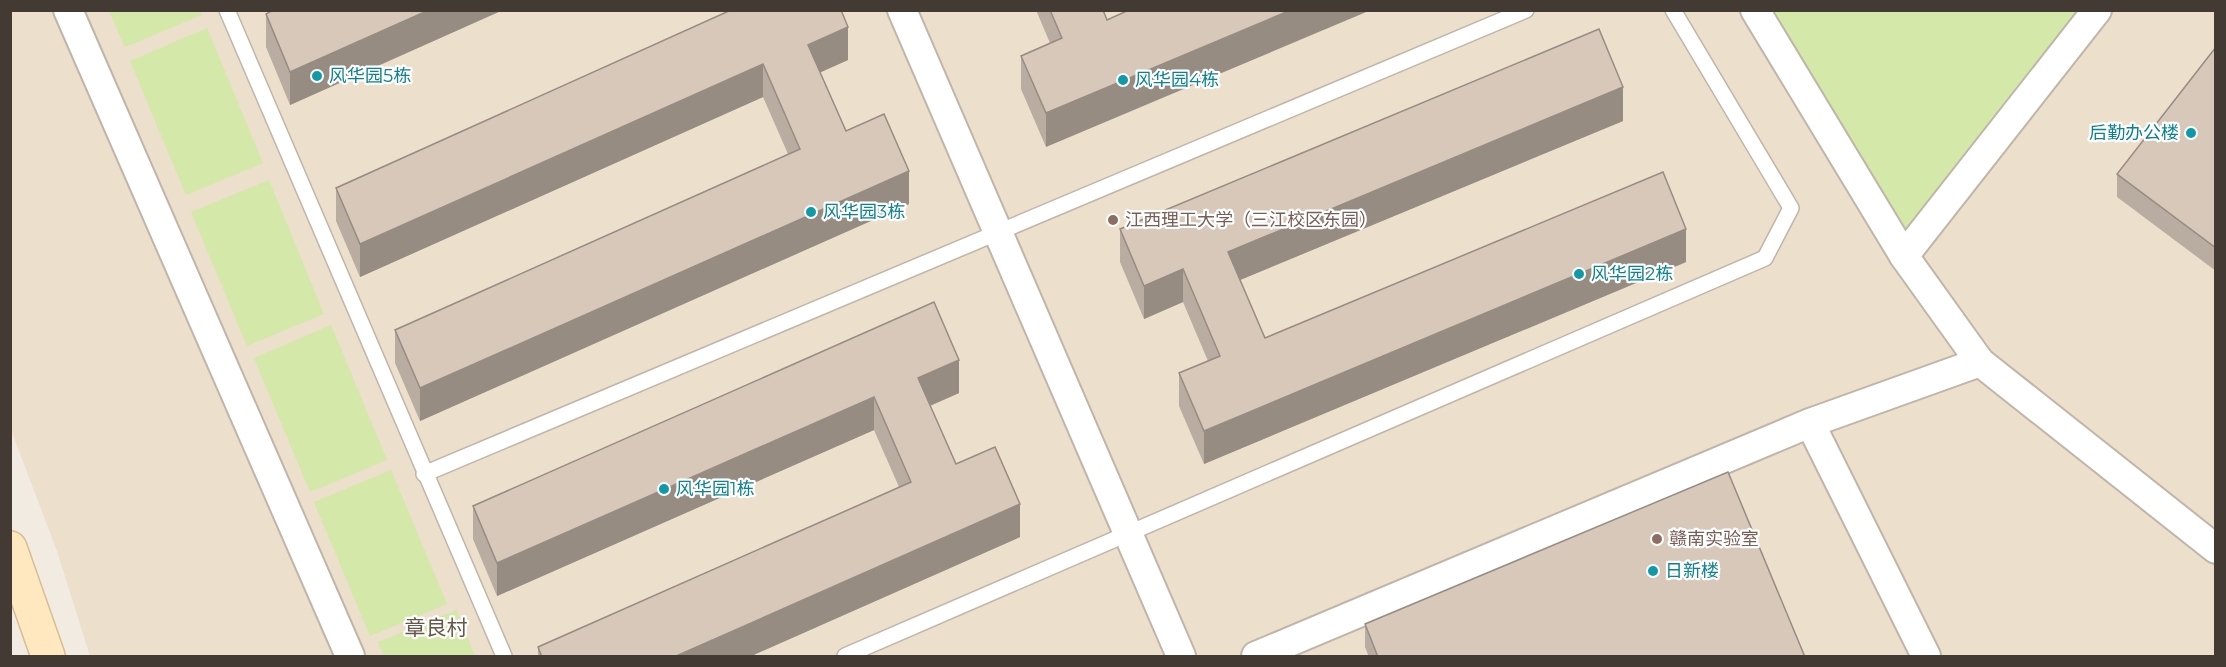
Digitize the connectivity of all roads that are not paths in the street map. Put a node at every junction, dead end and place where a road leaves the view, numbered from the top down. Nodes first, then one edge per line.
1 (68, 10) edge
2 (227, 10) edge
3 (902, 10) edge
4 (1526, 10) edge
5 (1673, 10) edge
6 (1755, 10) edge
7 (2097, 10) edge
8 (999, 233) junction
9 (1904, 256) junction
10 (1980, 362) junction
11 (1810, 423) junction
12 (424, 474) junction
13 (1129, 535) junction
14 (10, 548) edge
15 (2216, 549) edge
16 (48, 657) edge
17 (350, 657) edge
18 (504, 657) edge
19 (845, 657) edge
20 (1181, 657) edge
21 (1256, 657) edge
22 (1926, 657) edge

1 - 17 street
2 - 12 lane
3 - 8 street
4 - 8 lane
5 - 13 lane
6 - 9 street
7 - 9 street
8 - 12 lane
8 - 13 street
9 - 10 street
10 - 11 street
10 - 15 street
11 - 21 street
11 - 22 street
12 - 18 lane
13 - 19 lane
13 - 20 street
14 - 16 street

